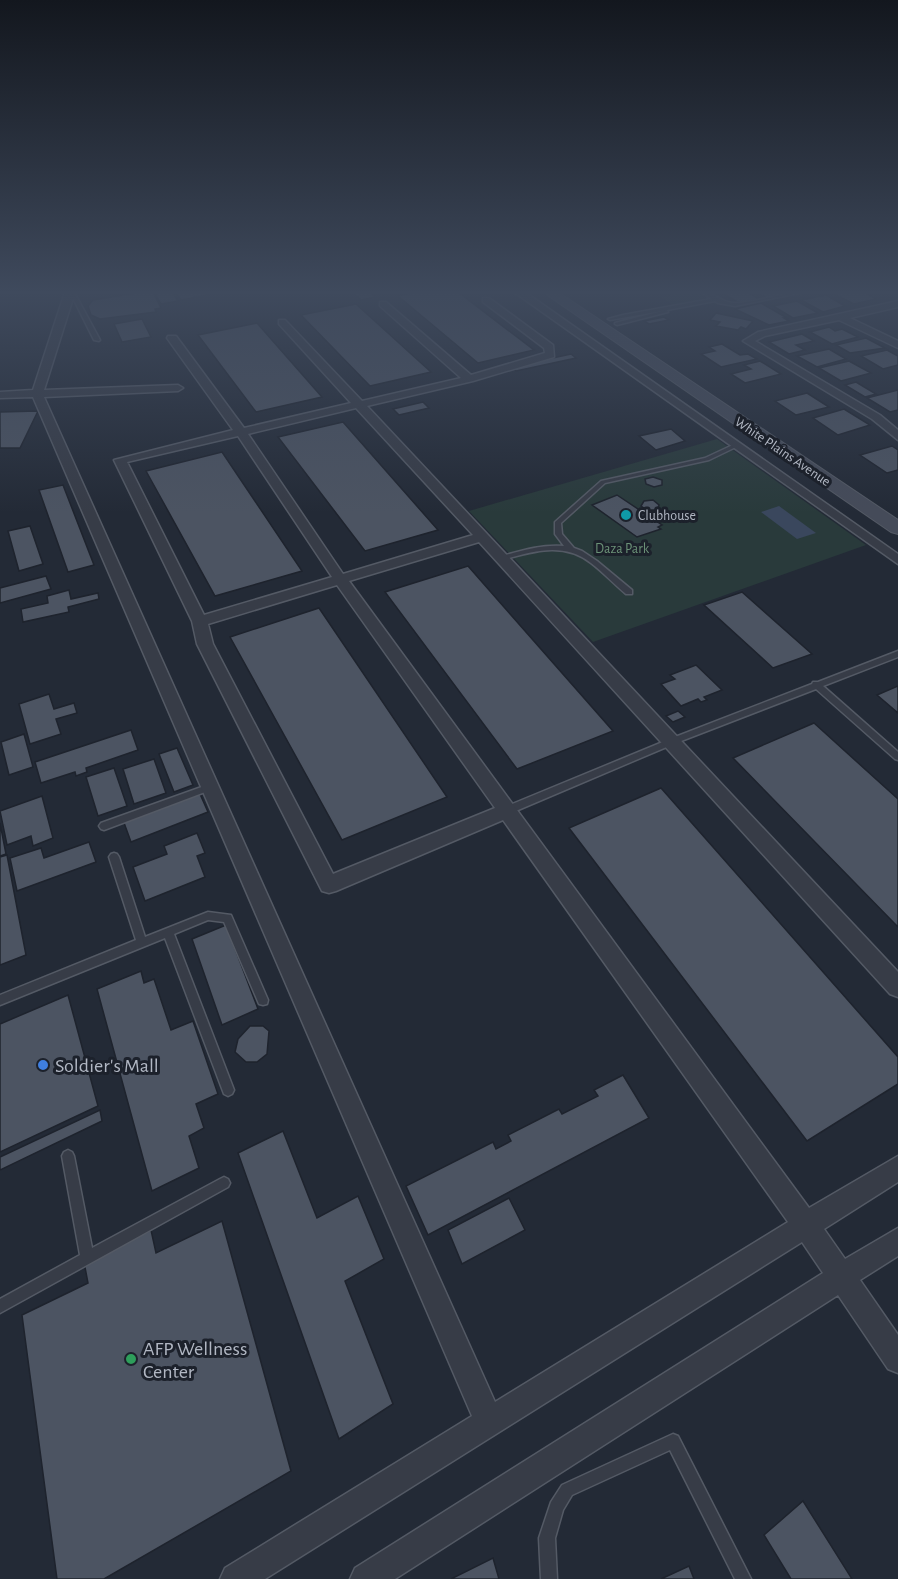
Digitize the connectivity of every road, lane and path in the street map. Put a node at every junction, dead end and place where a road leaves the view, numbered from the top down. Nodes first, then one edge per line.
1 (46, 366) edge
2 (192, 366) edge
3 (324, 366) edge
4 (454, 366) edge
5 (518, 366) edge
6 (624, 366) edge
7 (658, 366) edge
8 (680, 366) edge
9 (791, 366) edge
10 (469, 379) junction
11 (178, 388) dead end
12 (37, 394) junction
13 (0, 395) edge
14 (731, 400) junction
15 (360, 404) junction
16 (714, 404) junction
17 (240, 431) junction
18 (898, 436) edge
19 (737, 445) junction
20 (868, 488) dead end
21 (898, 528) edge
22 (481, 537) junction
23 (571, 549) junction
24 (501, 558) junction
25 (898, 560) edge
26 (340, 579) junction
27 (629, 592) dead end
28 (200, 621) junction
29 (898, 654) edge
30 (816, 684) junction
31 (673, 741) junction
32 (898, 757) edge
33 (210, 787) junction
34 (508, 810) junction
35 (104, 826) dead end
36 (114, 857) dead end
37 (168, 933) junction
38 (142, 942) junction
39 (898, 987) edge
40 (0, 1000) edge
41 (263, 1000) dead end
42 (228, 1090) dead end
43 (68, 1156) dead end
44 (898, 1168) edge
45 (224, 1183) dead end
46 (806, 1226) junction
47 (898, 1241) edge
48 (87, 1258) junction
49 (840, 1278) junction
50 (0, 1306) edge
51 (898, 1359) edge
52 (489, 1422) junction
53 (236, 1579) edge
54 (366, 1579) edge
55 (549, 1579) edge
56 (743, 1579) edge

1 - 12 street
2 - 17 street
3 - 15 street
4 - 10 street
5 - 10 street
6 - 19 street
7 - 16 street, White Plains Avenue
8 - 14 street, White Plains Avenue
9 - 18 street
10 - 15 street
11 - 12 street
12 - 13 street
12 - 33 street
14 - 16 street
14 - 20 street, White Plains Avenue
15 - 17 street
15 - 22 street
16 - 21 street, White Plains Avenue
17 - 26 street
17 - 28 street
19 - 23 lane
19 - 25 street
22 - 24 street
22 - 26 street
23 - 24 lane
23 - 27 lane
24 - 31 street
26 - 28 street
26 - 34 street
28 - 34 street
29 - 30 lane
30 - 31 lane
30 - 32 lane
31 - 34 lane
31 - 39 street
33 - 35 lane
33 - 52 street
34 - 46 street
36 - 38 lane
37 - 38 lane
37 - 41 lane
37 - 42 lane
38 - 40 lane
43 - 48 lane
44 - 46 street
45 - 48 lane
46 - 49 street
46 - 52 street
47 - 49 street
48 - 50 lane
49 - 51 street
49 - 54 street
52 - 53 street
55 - 56 lane

